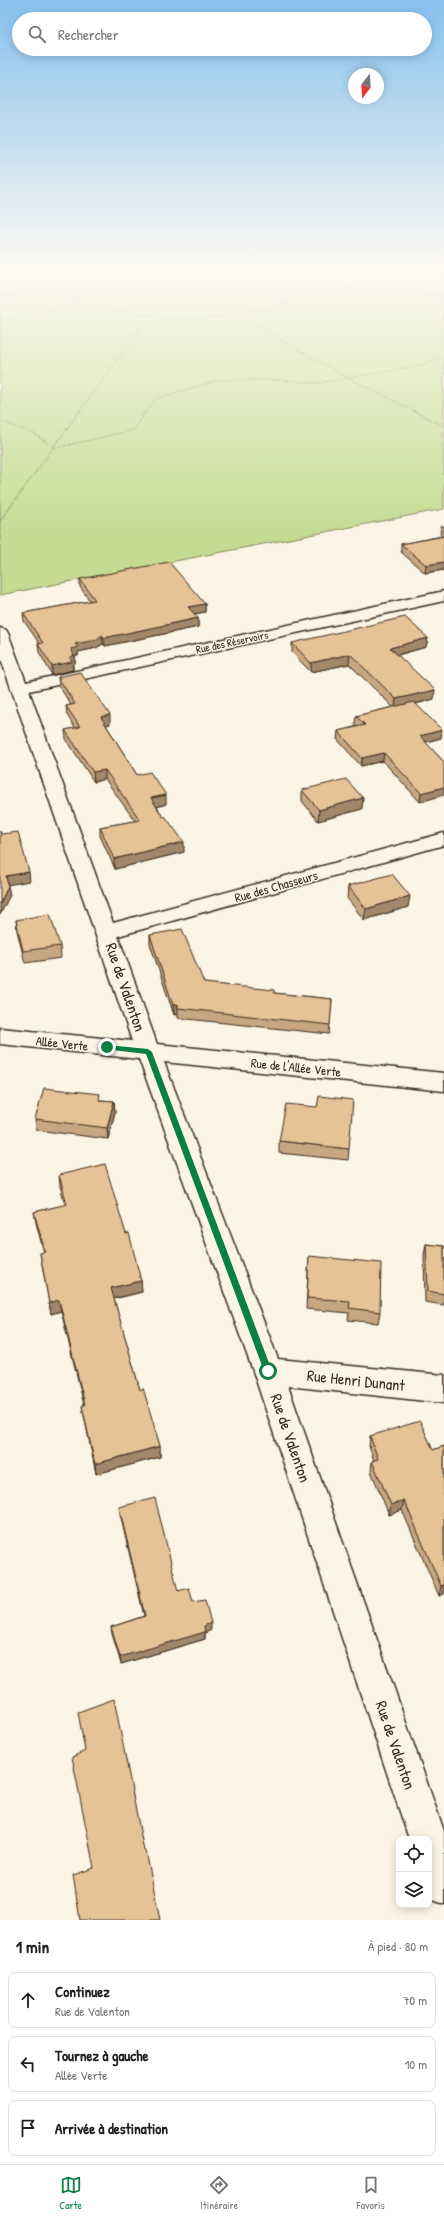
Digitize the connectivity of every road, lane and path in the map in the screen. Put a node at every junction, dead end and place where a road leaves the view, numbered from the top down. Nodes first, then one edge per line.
1 (118, 361) edge
2 (318, 361) edge
3 (433, 361) edge
4 (350, 379) junction
5 (0, 421) edge
6 (444, 426) edge
7 (55, 448) junction
8 (0, 521) edge
9 (444, 596) edge
10 (0, 633) edge
11 (20, 688) junction
12 (444, 839) edge
13 (107, 932) junction
14 (0, 1036) edge
15 (148, 1052) junction
16 (444, 1082) edge
17 (268, 1371) junction
18 (444, 1389) edge
19 (428, 1836) edge
20 (432, 1849) edge
21 (444, 1885) edge

1 - 7 path
2 - 4 path
3 - 4 path
4 - 6 path
4 - 7 path
5 - 7 path
7 - 8 path
9 - 11 street, Rue des Réservoirs
10 - 11 street, Rue de Valenton
11 - 13 street, Rue de Valenton
12 - 13 street, Rue des Chasseurs
13 - 15 street, Rue de Valenton
14 - 15 street, Allée Verte
15 - 16 street, Rue de l'Allée Verte
15 - 17 street, Rue de Valenton
17 - 18 street, Rue Henri Dunant
17 - 19 street, Rue de Valenton
20 - 21 street, Rue de Valenton

